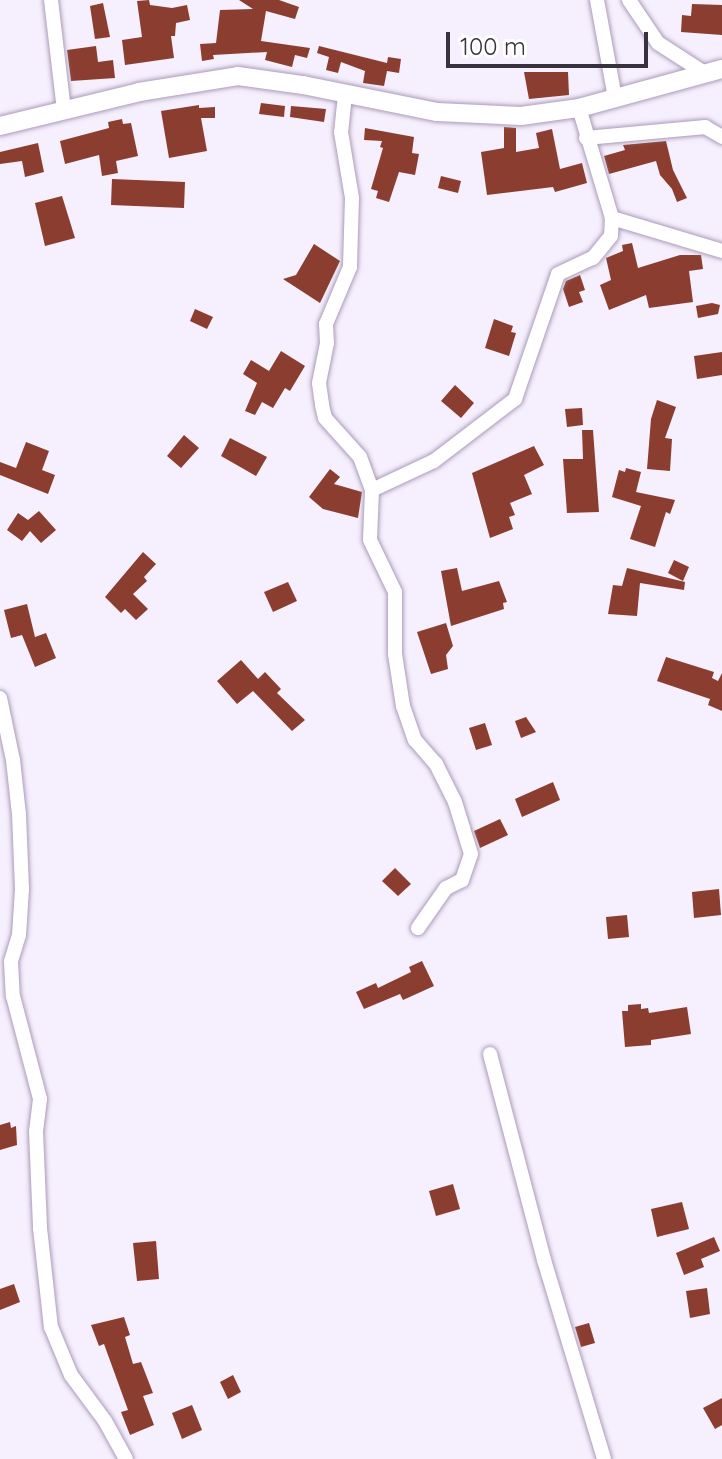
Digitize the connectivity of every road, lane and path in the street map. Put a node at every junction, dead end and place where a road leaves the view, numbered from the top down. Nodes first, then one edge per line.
1 (51, 0) edge
2 (597, 0) edge
3 (629, 0) edge
4 (714, 72) edge
5 (345, 95) junction
6 (615, 98) junction
7 (579, 108) junction
8 (64, 110) junction
9 (0, 126) edge
10 (722, 137) edge
11 (586, 138) junction
12 (612, 218) junction
13 (722, 251) edge
14 (372, 490) junction
15 (0, 698) edge
16 (418, 928) dead end
17 (490, 1054) dead end
18 (126, 1459) edge
19 (604, 1459) edge

1 - 8 street
2 - 6 street
3 - 4 street
4 - 6 main road
5 - 7 main road
5 - 8 main road
5 - 14 street
6 - 7 main road
7 - 11 street
8 - 9 main road
10 - 11 street
11 - 12 street
12 - 13 street
12 - 14 street
14 - 16 street
15 - 18 street
17 - 19 street

